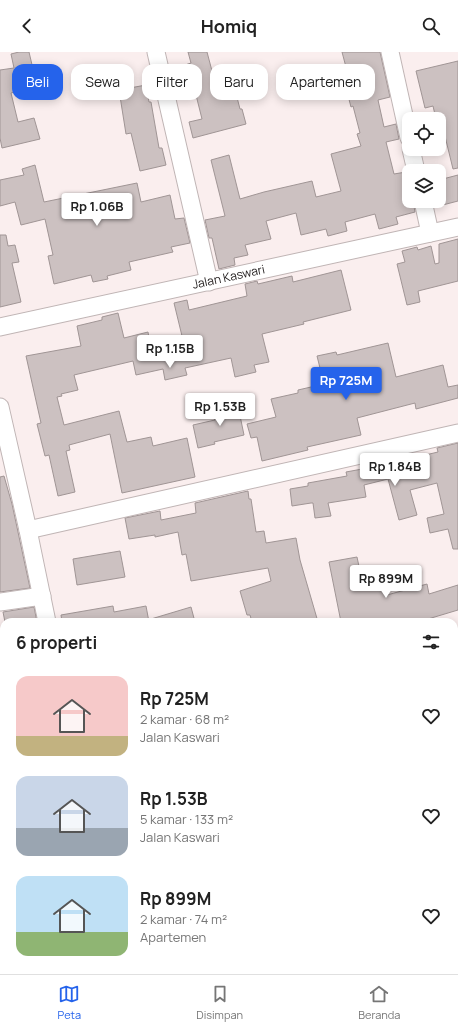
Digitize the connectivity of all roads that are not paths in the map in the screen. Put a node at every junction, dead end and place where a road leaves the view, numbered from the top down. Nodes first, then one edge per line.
1 (156, 52) edge
2 (390, 52) edge
3 (403, 112) edge
4 (425, 208) edge
5 (458, 227) edge
6 (430, 233) junction
7 (210, 282) junction
8 (0, 327) edge
9 (0, 407) edge
10 (458, 433) edge
11 (28, 530) junction
12 (42, 596) junction
13 (0, 602) edge
14 (46, 618) edge

1 - 7 street
2 - 3 street
4 - 6 street
5 - 6 street, Jalan Kaswari
6 - 7 street, Jalan Kaswari
7 - 8 street, Jalan Kaswari
9 - 11 street
10 - 11 street
11 - 12 street
12 - 13 street
12 - 14 street

